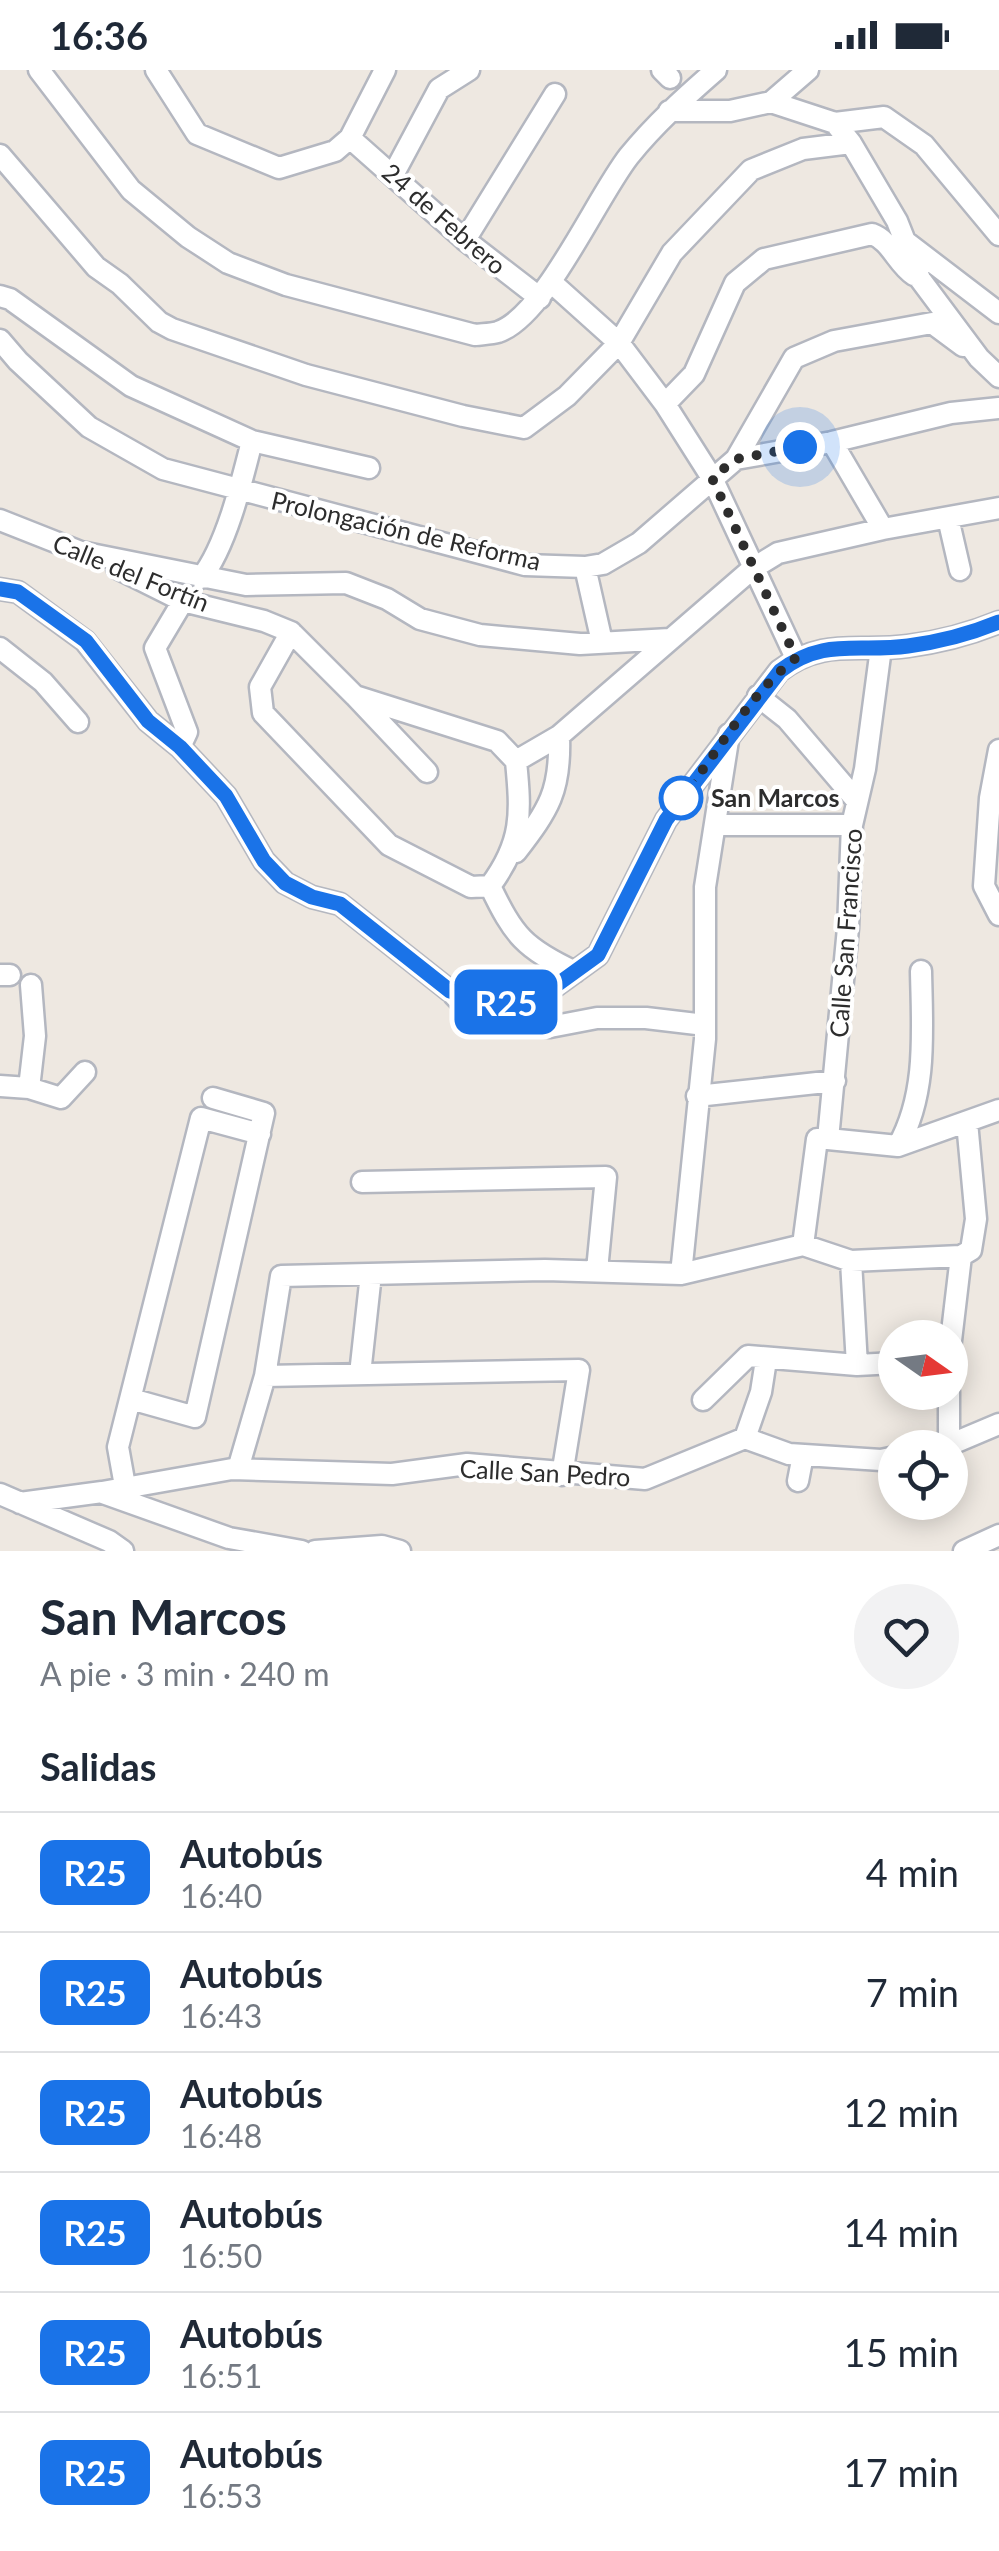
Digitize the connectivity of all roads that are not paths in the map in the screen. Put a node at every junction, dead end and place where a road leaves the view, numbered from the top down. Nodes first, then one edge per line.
1 (39, 70) edge
2 (156, 70) edge
3 (385, 70) edge
4 (716, 70) edge
5 (808, 70) edge
6 (464, 74) edge
7 (555, 94) dead end
8 (771, 102) junction
9 (669, 112) junction
10 (835, 124) junction
11 (347, 142) junction
12 (850, 143) junction
13 (0, 155) edge
14 (393, 174) junction
15 (999, 234) edge
16 (465, 240) junction
17 (904, 241) junction
18 (920, 279) junction
19 (545, 290) junction
20 (0, 296) edge
21 (999, 313) edge
22 (0, 340) edge
23 (619, 344) junction
24 (989, 362) edge
25 (999, 377) edge
26 (665, 404) junction
27 (999, 408) edge
28 (252, 441) junction
29 (832, 442) junction
30 (736, 459) junction
31 (369, 468) dead end
32 (712, 478) junction
33 (240, 492) junction
34 (999, 508) edge
35 (948, 518) junction
36 (0, 520) edge
37 (883, 528) junction
38 (80, 552) junction
39 (586, 567) junction
40 (752, 570) junction
41 (960, 570) dead end
42 (201, 578) junction
43 (0, 588) edge
44 (183, 600) junction
45 (999, 622) edge
46 (291, 632) junction
47 (670, 638) junction
48 (602, 642) junction
49 (0, 648) edge
50 (881, 648) junction
51 (796, 658) junction
52 (355, 696) junction
53 (758, 696) junction
54 (78, 722) dead end
55 (730, 732) junction
56 (559, 736) junction
57 (180, 747) junction
58 (999, 750) edge
59 (516, 762) junction
60 (427, 772) dead end
61 (857, 801) junction
62 (716, 825) junction
63 (852, 825) junction
64 (505, 866) junction
65 (490, 886) junction
66 (999, 915) edge
67 (920, 971) dead end
68 (575, 972) junction
69 (31, 985) dead end
70 (450, 991) junction
71 (705, 1025) junction
72 (85, 1072) dead end
73 (828, 1082) junction
74 (0, 1086) edge
75 (29, 1088) junction
76 (696, 1096) junction
77 (213, 1098) dead end
78 (999, 1110) edge
79 (967, 1122) junction
80 (260, 1134) junction
81 (823, 1139) junction
82 (898, 1146) junction
83 (362, 1182) dead end
84 (804, 1245) junction
85 (961, 1256) junction
86 (851, 1261) junction
87 (598, 1270) junction
88 (371, 1274) junction
89 (680, 1274) junction
90 (953, 1320) edge
91 (766, 1360) junction
92 (878, 1363) edge
93 (858, 1364) junction
94 (360, 1374) junction
95 (265, 1376) junction
96 (132, 1399) junction
97 (704, 1400) dead end
98 (999, 1424) edge
99 (968, 1437) edge
100 (745, 1438) junction
101 (803, 1454) junction
102 (878, 1460) edge
103 (238, 1469) junction
104 (562, 1474) junction
105 (798, 1481) dead end
106 (125, 1486) junction
107 (102, 1492) junction
108 (10, 1498) edge
109 (999, 1535) edge
110 (123, 1551) edge
111 (302, 1551) edge
112 (316, 1551) edge
113 (400, 1551) edge
114 (964, 1551) edge

1 - 19 street
2 - 11 street
3 - 11 street
4 - 9 street
5 - 8 street
6 - 14 street
7 - 16 street
8 - 9 street
8 - 10 street
9 - 19 street
10 - 12 street
10 - 15 street
11 - 14 street, 24 de Febrero
12 - 17 street
12 - 23 street
13 - 23 street
14 - 16 street, 24 de Febrero
16 - 19 street, 24 de Febrero
17 - 18 street
17 - 21 street
18 - 24 street
18 - 26 street
19 - 23 street, 24 de Febrero
20 - 28 street
22 - 33 street, Prolongación de Reforma
23 - 26 street, 24 de Febrero
24 - 25 street
24 - 30 street
26 - 32 street, 24 de Febrero
27 - 29 street, Prolongación de Reforma
28 - 31 street
28 - 33 street
29 - 30 street, Prolongación de Reforma
29 - 37 street
30 - 32 street, Prolongación de Reforma
32 - 39 street, Prolongación de Reforma
32 - 40 street, 24 de Febrero
33 - 39 street, Prolongación de Reforma
33 - 42 street
34 - 35 street
35 - 37 street
35 - 41 street
36 - 38 street, Calle del Fortín
37 - 40 street
38 - 42 street
38 - 44 street, Calle del Fortín
39 - 48 street
40 - 47 street
40 - 51 street, 24 de Febrero
42 - 48 street
43 - 57 street
44 - 46 street, Calle del Fortín
44 - 57 street
45 - 50 street
46 - 52 street, Calle del Fortín
46 - 65 street
47 - 48 street
47 - 56 street
49 - 54 street
50 - 51 street
50 - 61 street, Calle San Francisco
51 - 53 street
52 - 59 street, Calle del Fortín
52 - 60 street, Calle del Fortín
53 - 55 street
53 - 61 street
55 - 62 street
55 - 68 street
56 - 59 street
56 - 64 street
57 - 70 street
58 - 66 street
59 - 64 street
61 - 63 street, Calle San Francisco
62 - 63 street
62 - 71 street
63 - 73 street, Calle San Francisco
64 - 65 street
65 - 68 street
67 - 82 street
68 - 70 street
69 - 75 street
70 - 71 street
71 - 76 street
72 - 75 street
73 - 76 street
73 - 81 street, Calle San Francisco
74 - 75 street
76 - 89 street
77 - 80 street
78 - 79 street
79 - 82 street
79 - 85 street
80 - 96 street
80 - 96 street
81 - 82 street
81 - 84 street, Calle San Francisco
83 - 87 street
84 - 86 street
84 - 89 street
85 - 86 street
85 - 90 street
86 - 93 street
87 - 88 street
87 - 89 street
88 - 94 street
88 - 95 street
91 - 93 street
91 - 97 street
91 - 100 street
92 - 93 street
94 - 95 street
94 - 104 street
95 - 103 street
96 - 106 street
98 - 99 street
100 - 101 street
100 - 104 street, Calle San Pedro
101 - 102 street
101 - 105 street
103 - 104 street, Calle San Pedro
103 - 106 street, Calle San Pedro
106 - 107 street, Calle San Pedro
107 - 108 street, Calle San Pedro
107 - 111 street
108 - 110 street
109 - 114 street
112 - 113 street

